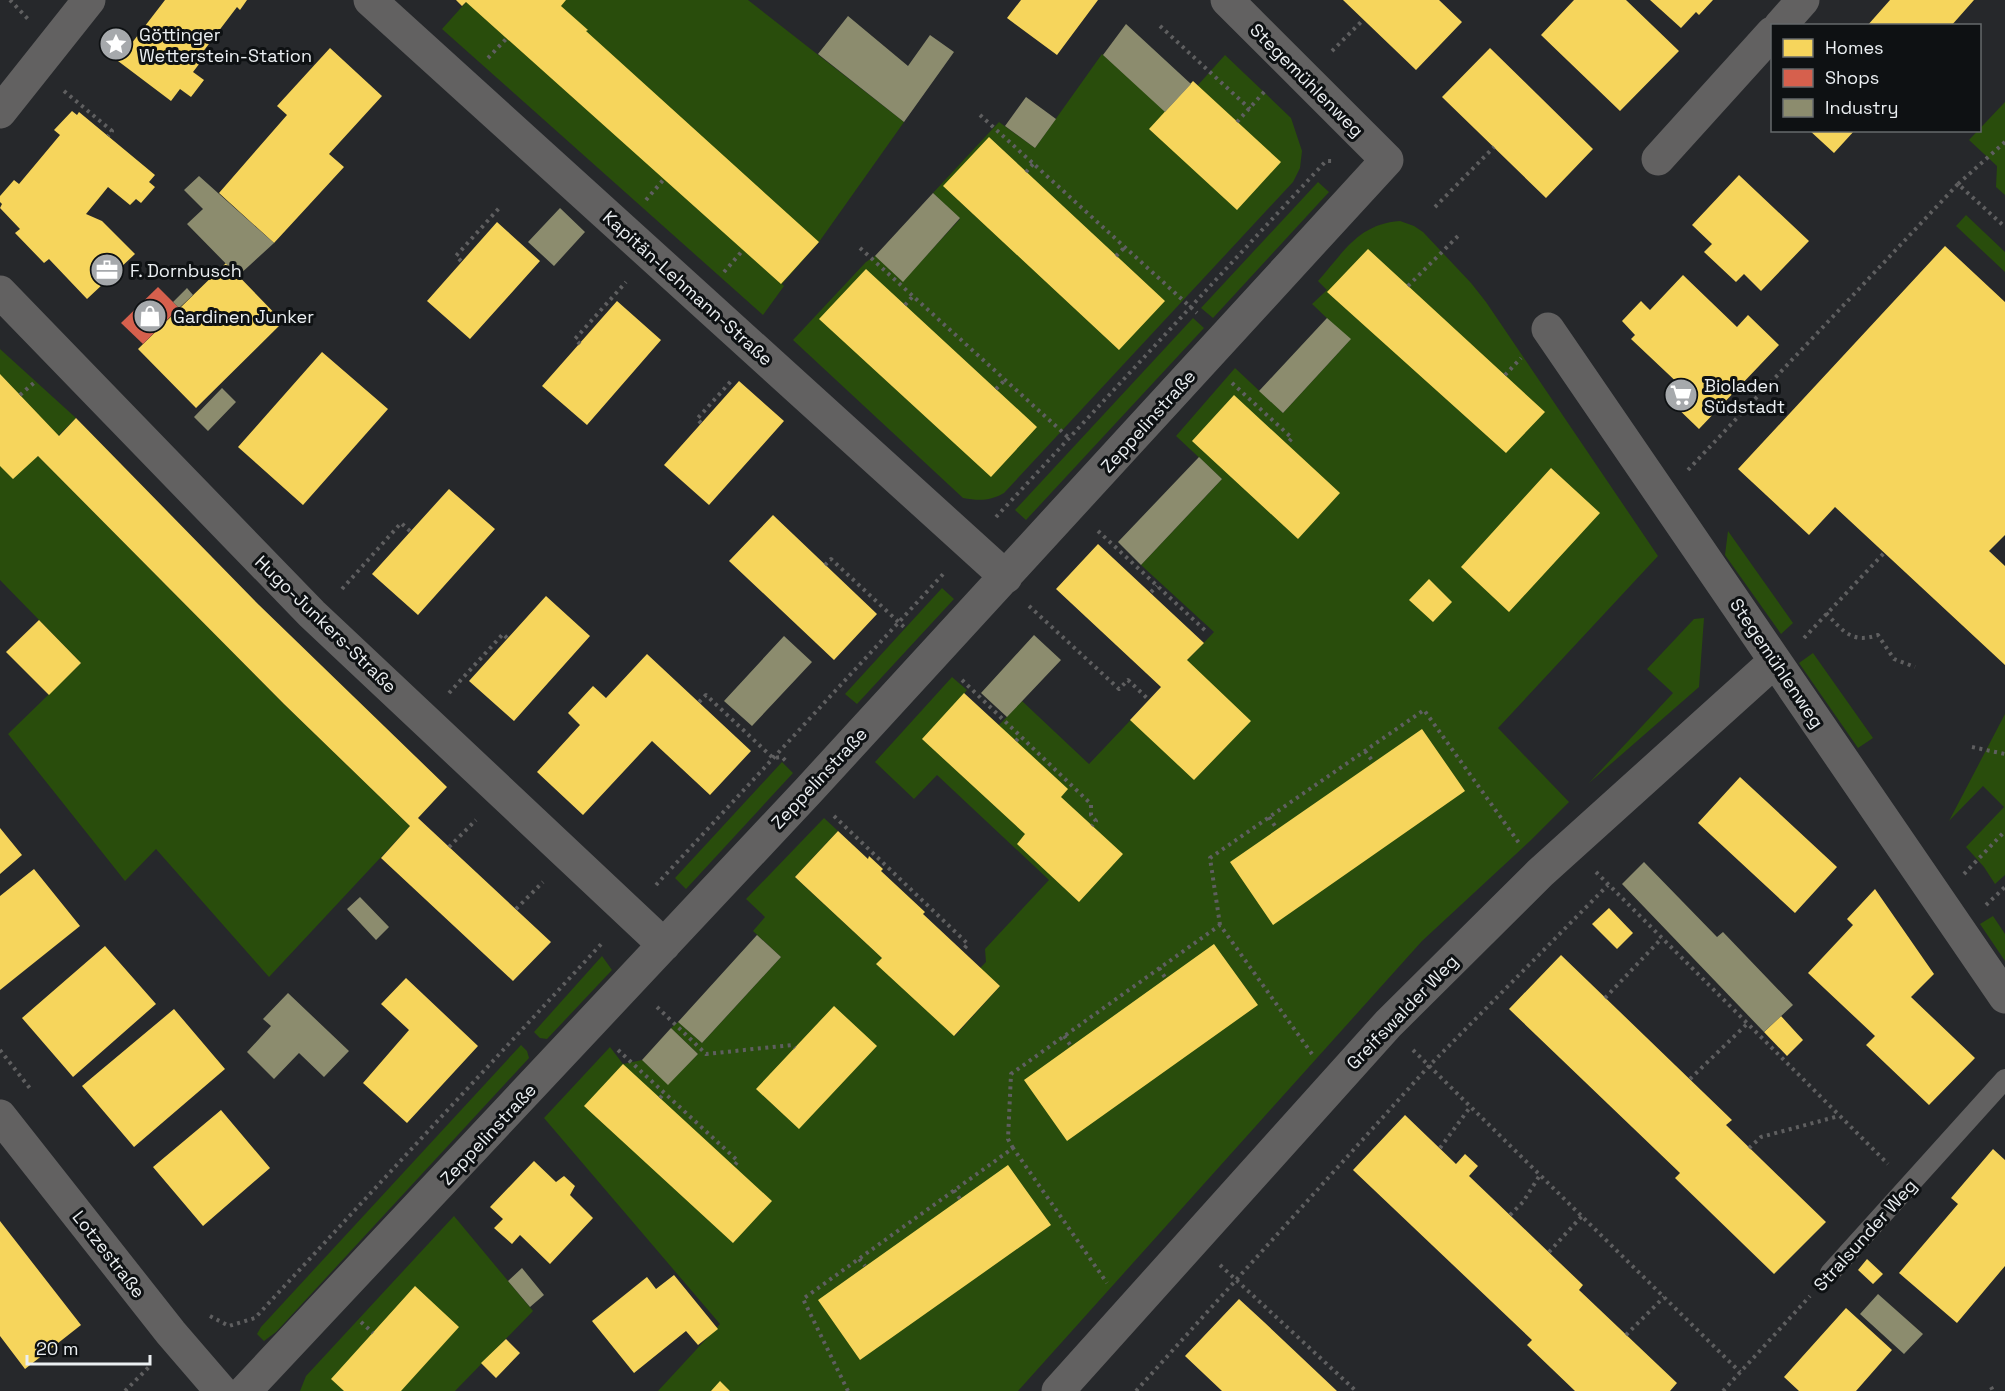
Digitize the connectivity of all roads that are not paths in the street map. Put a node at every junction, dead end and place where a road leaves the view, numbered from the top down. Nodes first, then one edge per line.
1 (89, 0) edge
2 (370, 0) edge
3 (1227, 0) edge
4 (1803, 0) edge
5 (1782, 24) edge
6 (1771, 35) edge
7 (0, 112) edge
8 (1658, 159) dead end
9 (1387, 160) joint
10 (0, 292) edge
11 (1548, 329) dead end
12 (1004, 579) junction
13 (1775, 661) junction
14 (664, 945) junction
15 (2005, 997) edge
16 (2005, 1079) edge
17 (0, 1116) edge
18 (1830, 1274) road end
19 (221, 1391) edge
20 (245, 1391) edge
21 (1058, 1391) edge

1 - 7 street
2 - 12 street, Kapitän-Lehmann-Straße
3 - 9 street, Stegemühlenweg
4 - 5 street
6 - 8 street
9 - 12 street, Zeppelinstraße
10 - 14 street, Hugo-Junkers-Straße
11 - 13 street, Stegemühlenweg
12 - 14 street, Zeppelinstraße
13 - 15 street, Stegemühlenweg
13 - 21 street, Greifswalder Weg
14 - 20 street, Zeppelinstraße
16 - 18 lane, Stralsunder Weg
17 - 19 street, Lotzestraße

